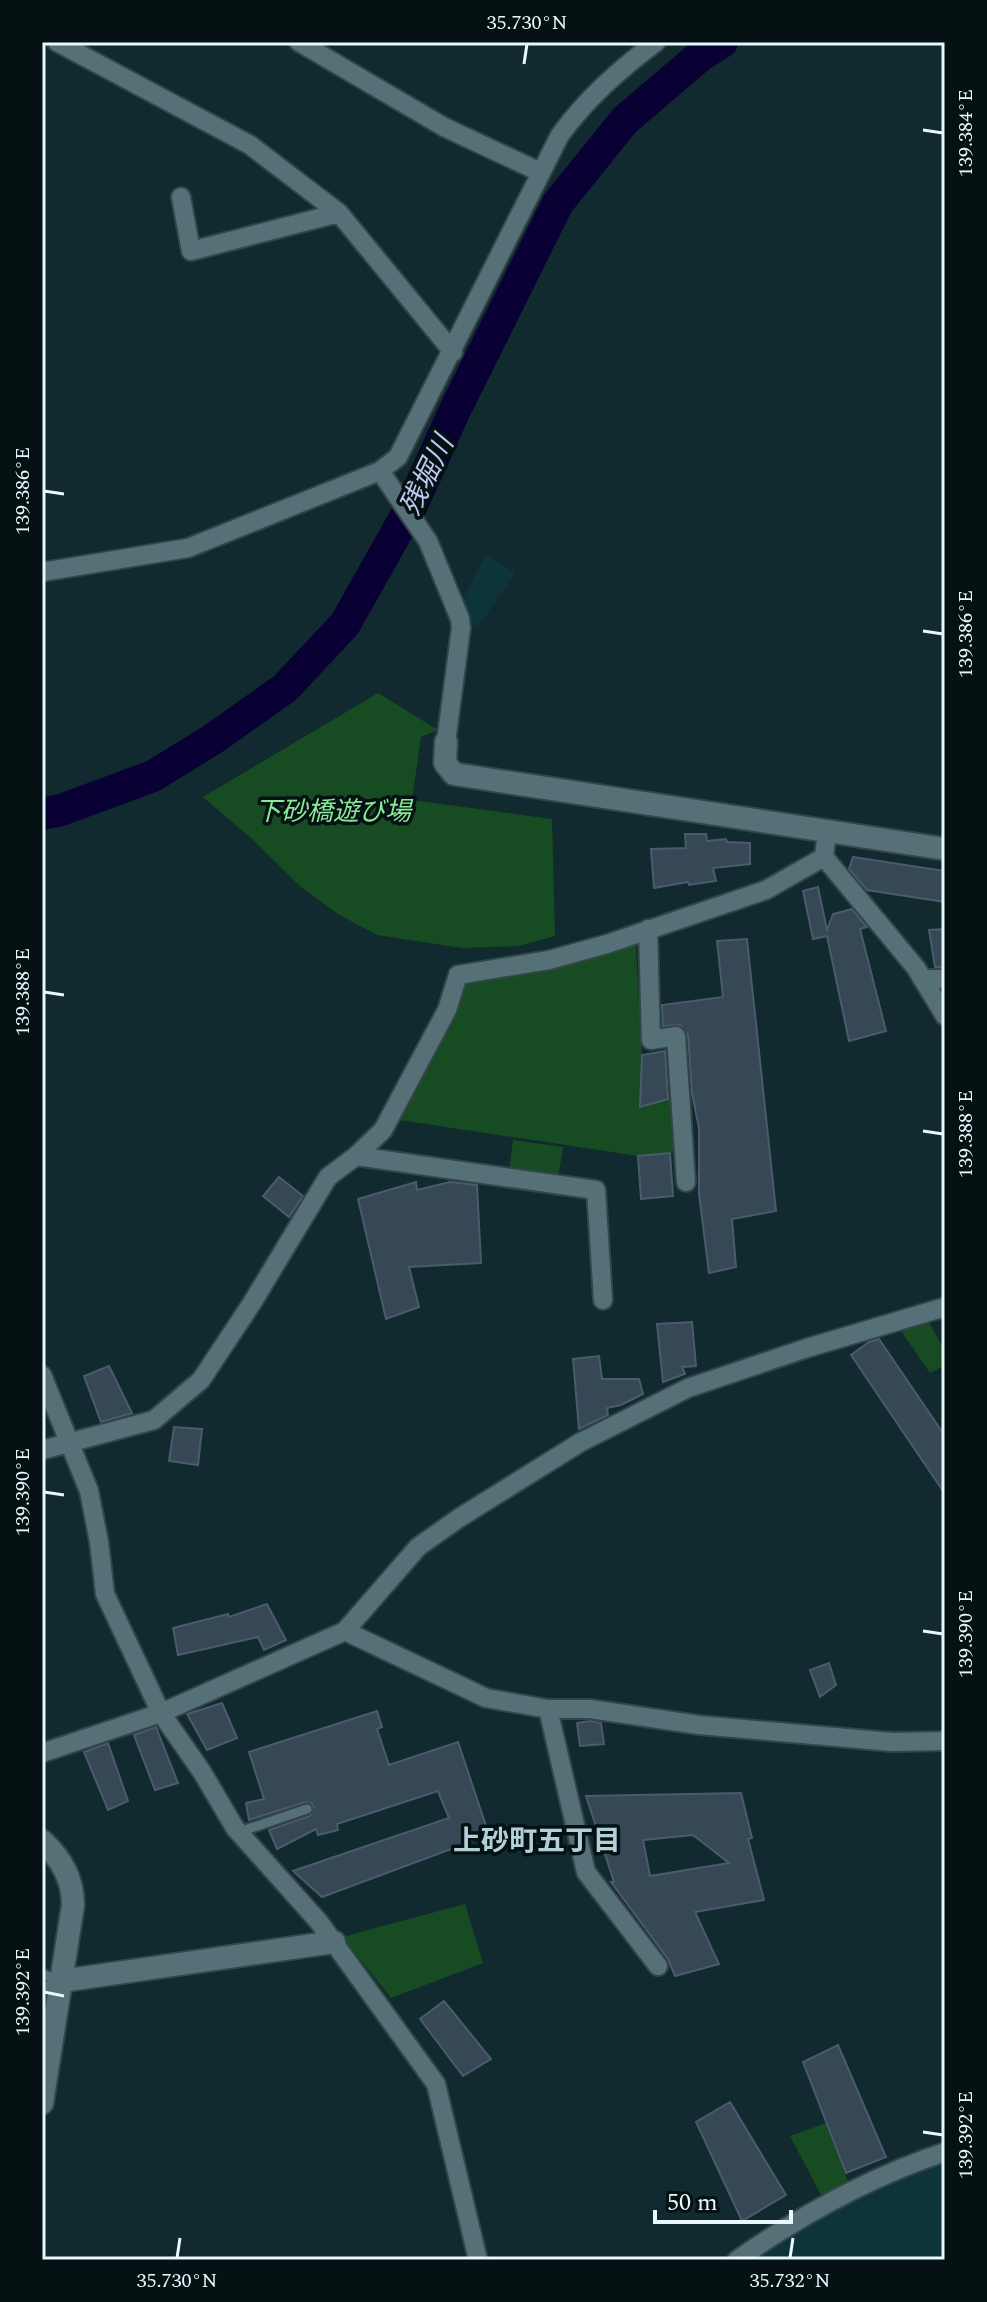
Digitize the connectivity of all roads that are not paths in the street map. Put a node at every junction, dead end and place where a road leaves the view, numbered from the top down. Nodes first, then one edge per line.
1 (57, 42) edge
2 (299, 42) edge
3 (656, 42) edge
4 (540, 172) junction
5 (181, 197) dead end
6 (339, 213) junction
7 (453, 352) junction
8 (380, 471) junction
9 (42, 572) edge
10 (446, 742) joint
11 (827, 831) junction
12 (945, 849) edge
13 (824, 857) junction
14 (648, 929) junction
15 (922, 979) junction
16 (945, 979) edge
17 (945, 1016) edge
18 (356, 1156) junction
19 (686, 1182) dead end
20 (603, 1300) dead end
21 (945, 1307) edge
22 (42, 1375) edge
23 (70, 1443) junction
24 (42, 1450) edge
25 (345, 1631) junction
26 (548, 1709) junction
27 (161, 1713) junction
28 (945, 1741) edge
29 (42, 1753) edge
30 (307, 1809) dead end
31 (239, 1832) junction
32 (42, 1841) edge
33 (334, 1942) junction
34 (658, 1966) dead end
35 (48, 1981) edge
36 (42, 2103) edge
37 (945, 2152) edge
38 (478, 2260) edge
39 (737, 2260) edge

1 - 6 street
2 - 4 street
3 - 4 street
4 - 7 street
5 - 6 street
6 - 7 street
7 - 8 street
8 - 9 street
8 - 10 street
10 - 11 street
11 - 12 street
11 - 13 street
13 - 14 street
13 - 15 street
14 - 18 street
14 - 19 street
15 - 16 street
15 - 17 street
18 - 20 street
18 - 23 street
21 - 25 street
22 - 23 street
23 - 24 street
23 - 27 street
25 - 26 street
25 - 27 street
26 - 28 street
26 - 34 street
27 - 29 street
27 - 31 street
30 - 31 lane
31 - 33 street
32 - 35 street
33 - 35 street
33 - 38 street
35 - 36 street
37 - 39 street

